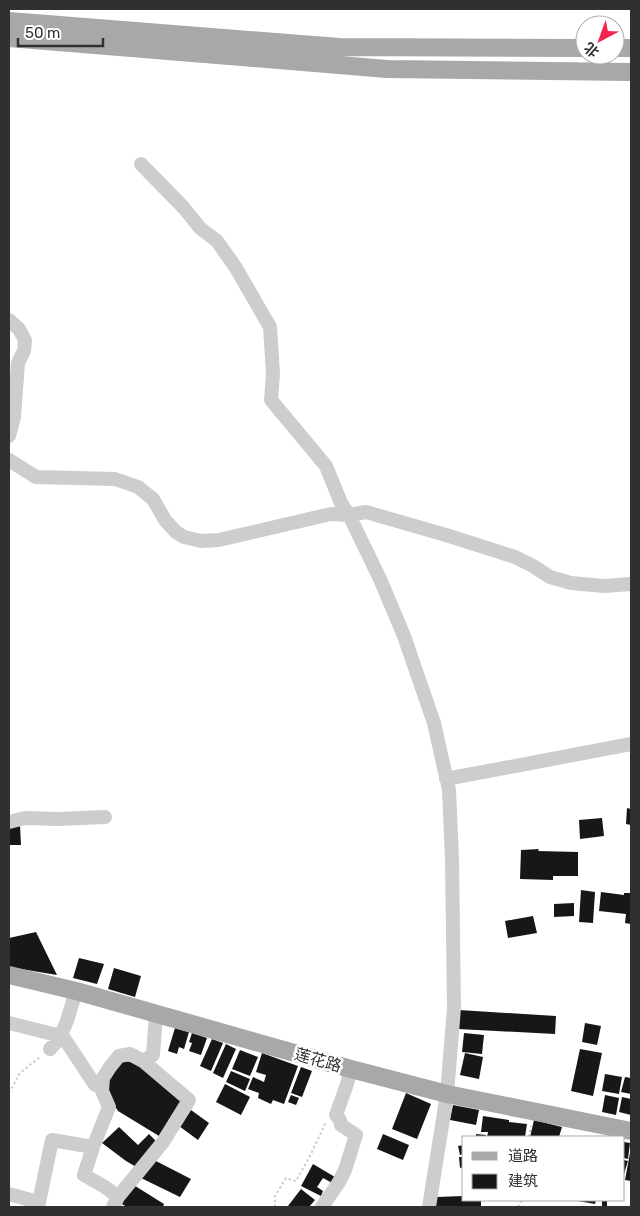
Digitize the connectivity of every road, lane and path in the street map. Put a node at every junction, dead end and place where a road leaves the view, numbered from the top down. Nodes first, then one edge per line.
1 (9, 21) edge
2 (9, 38) edge
3 (575, 48) edge
4 (631, 72) edge
5 (141, 164) dead end
6 (9, 320) edge
7 (9, 355) edge
8 (18, 366) junction
9 (9, 436) edge
10 (9, 460) edge
11 (349, 515) junction
12 (631, 584) edge
13 (631, 744) edge
14 (446, 779) junction
15 (105, 817) dead end
16 (9, 822) edge
17 (9, 975) edge
18 (76, 991) junction
19 (156, 1014) junction
20 (9, 1022) edge
21 (60, 1036) junction
22 (50, 1049) joint
23 (144, 1061) junction
24 (351, 1069) junction
25 (95, 1086) dead end
26 (9, 1093) edge
27 (447, 1094) junction
28 (336, 1115) junction
29 (631, 1131) edge
30 (93, 1147) junction
31 (9, 1194) edge
32 (115, 1202) edge
33 (38, 1205) edge
34 (274, 1207) edge
35 (322, 1207) edge
36 (429, 1207) edge

1 - 3 main road
2 - 4 main road
5 - 11 street
6 - 8 street
7 - 8 street
8 - 9 street
10 - 11 street
11 - 12 street
11 - 14 street
13 - 14 street
14 - 27 street
15 - 16 street
17 - 18 main road, 莲花路
18 - 19 main road, 莲花路
18 - 21 street
19 - 23 street
19 - 24 main road, 莲花路
20 - 21 street
21 - 22 street
21 - 25 street
22 - 26 path
23 - 30 street
23 - 32 street
24 - 27 main road, 莲花路
24 - 28 street
27 - 29 main road, 莲花路
27 - 36 street
28 - 34 path
28 - 35 street
30 - 32 street
30 - 33 street
31 - 33 street

